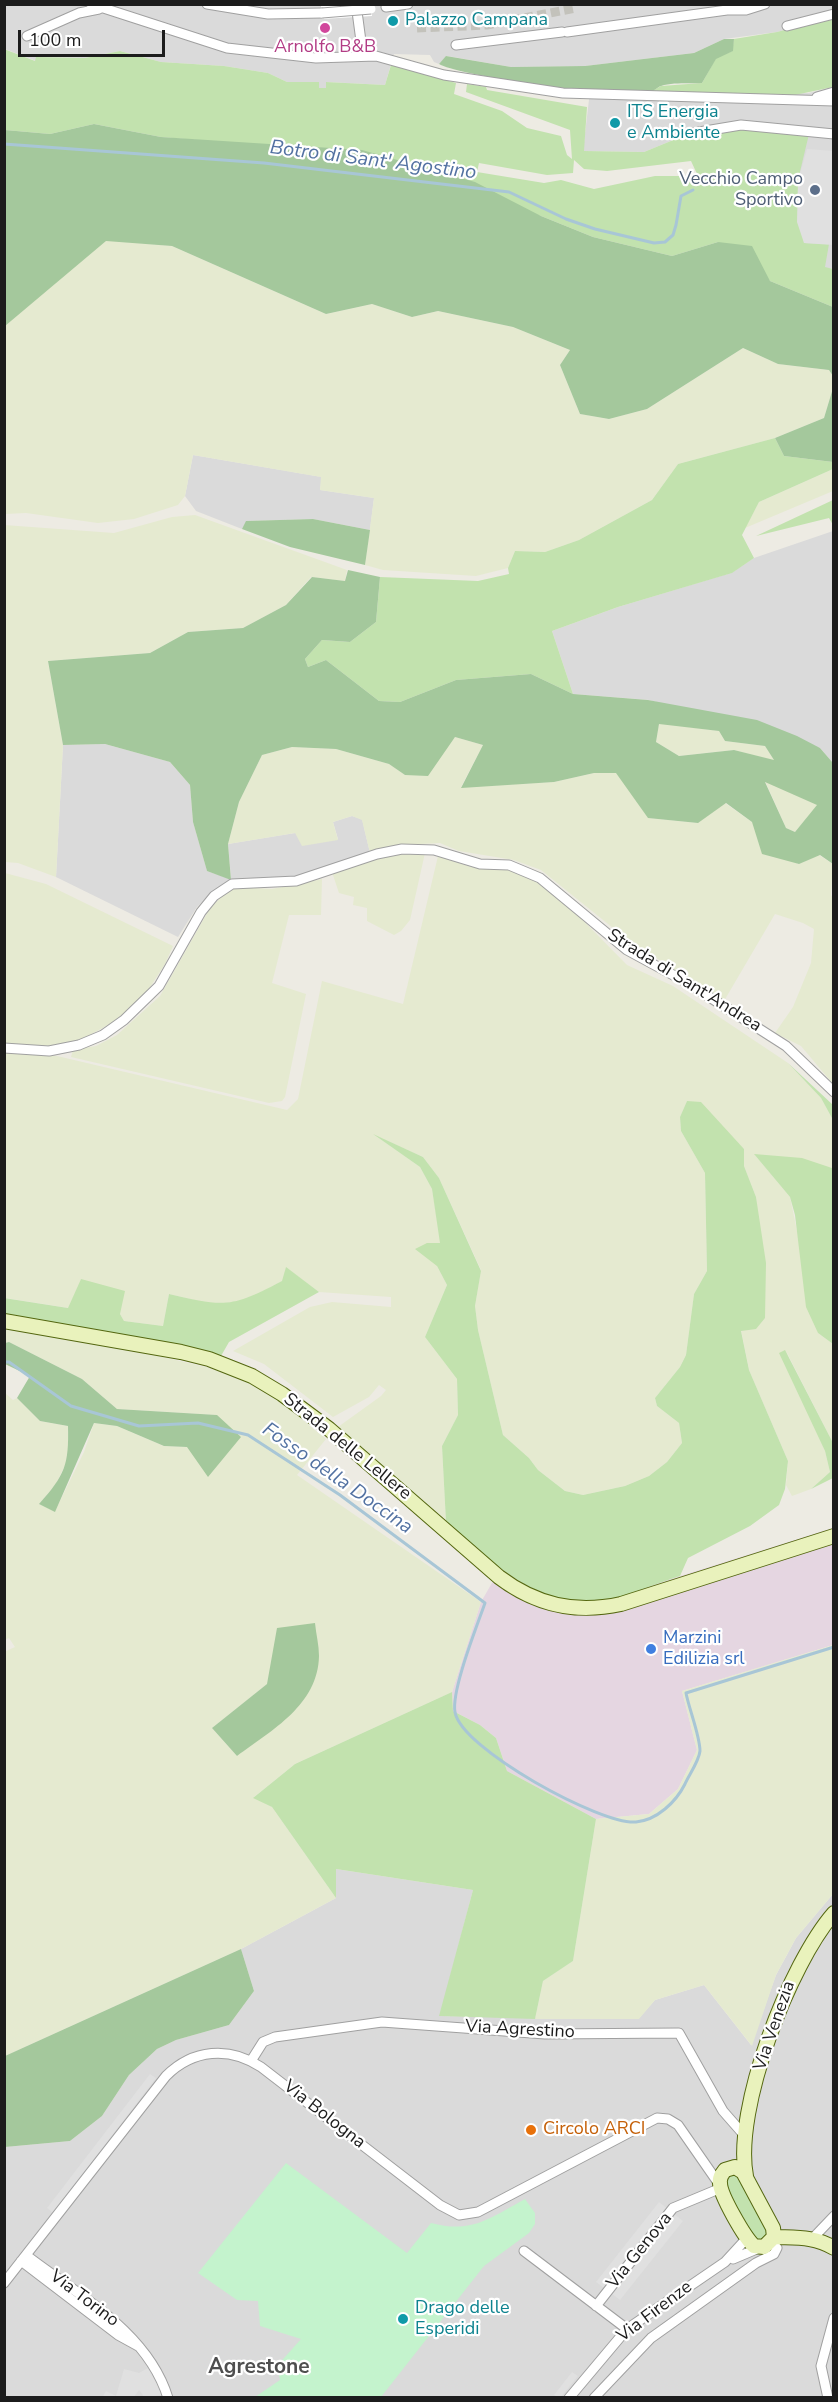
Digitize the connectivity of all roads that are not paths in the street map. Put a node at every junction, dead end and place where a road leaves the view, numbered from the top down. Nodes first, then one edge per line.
1 (91, 4) edge
2 (207, 4) edge
3 (356, 4) edge
4 (408, 4) edge
5 (765, 4) edge
6 (386, 7) dead end
7 (256, 8) edge
8 (371, 9) dead end
9 (102, 10) junction
10 (834, 14) edge
11 (787, 26) dead end
12 (27, 36) dead end
13 (456, 45) dead end
14 (363, 56) junction
15 (834, 92) edge
16 (809, 99) junction
17 (834, 101) edge
18 (693, 133) dead end
19 (834, 134) edge
20 (4, 1048) edge
21 (834, 1092) edge
22 (4, 1321) edge
23 (834, 1536) edge
24 (834, 1913) edge
25 (251, 2061) junction
26 (744, 2135) junction
27 (742, 2150) junction
28 (699, 2152) junction
29 (729, 2168) junction
30 (746, 2176) junction
31 (720, 2186) junction
32 (834, 2216) edge
33 (747, 2238) junction
34 (813, 2238) junction
35 (768, 2242) junction
36 (834, 2248) edge
37 (524, 2251) dead end
38 (24, 2258) junction
39 (725, 2262) junction
40 (4, 2283) edge
41 (596, 2306) junction
42 (834, 2318) edge
43 (627, 2329) junction
44 (168, 2397) edge
45 (569, 2397) edge
46 (594, 2397) edge
47 (828, 2397) edge

1 - 9 street
2 - 7 street
3 - 14 street
4 - 6 street
5 - 13 street
7 - 8 street, bridge
9 - 12 street
9 - 14 street
10 - 11 street
14 - 16 street
15 - 16 street
16 - 17 street
18 - 19 street
20 - 21 street, Strada di Sant'Andrea
22 - 23 street, Strada delle Lellere
24 - 26 street, Via Venezia
25 - 26 street, Via Agrestino
25 - 28 street, Via Bologna
25 - 38 street, Via Bologna
26 - 27 street, Via Venezia
27 - 29 street, Via Venezia
27 - 30 street, Via Venezia
28 - 29 street, Via Bologna
28 - 31 street, Via Bologna
29 - 30 street
29 - 31 street, Via Venezia
30 - 35 street
31 - 33 street, Via Bologna
31 - 41 street, Via Genova
32 - 34 street
33 - 35 street
33 - 39 street, Via Firenze
34 - 35 street, Via Firenze
34 - 36 street, Via Firenze
35 - 39 street, Via Firenze
35 - 46 street
37 - 41 street, Via Genova
38 - 40 street, Via Bologna
38 - 44 street, Via Torino
39 - 43 street, Via Firenze
41 - 43 street, Via Genova
42 - 47 street
43 - 45 street, Via Firenze

